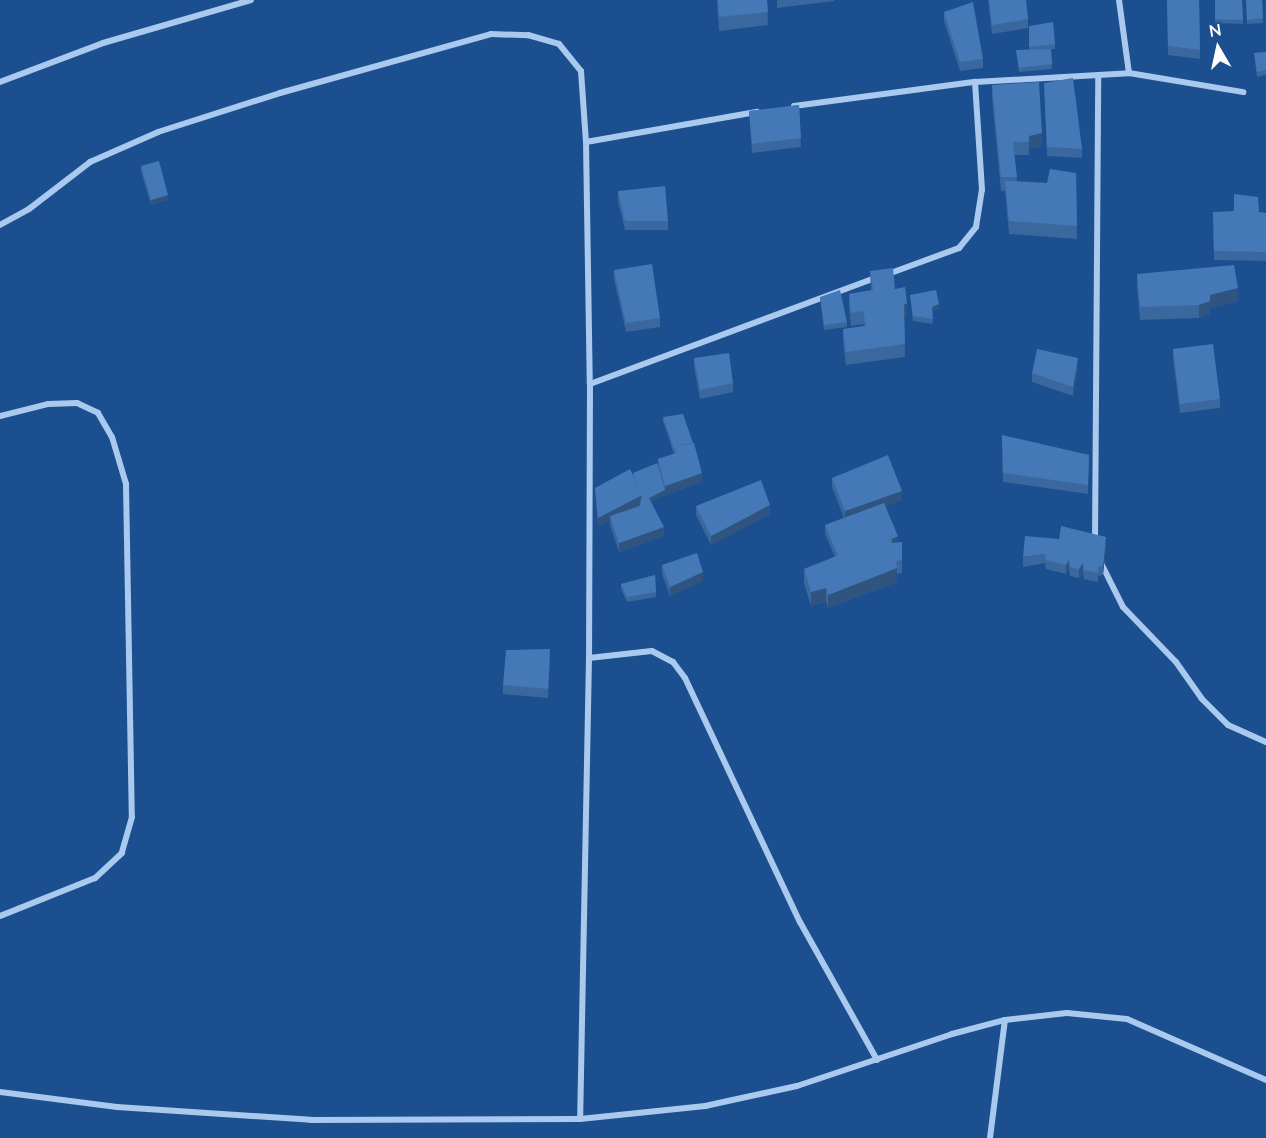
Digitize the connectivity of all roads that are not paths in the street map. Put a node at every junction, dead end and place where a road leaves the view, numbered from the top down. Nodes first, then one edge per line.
1 (251, 0) edge
2 (1119, 0) edge
3 (1129, 73) junction
4 (1098, 75) junction
5 (0, 82) edge
6 (975, 82) junction
7 (1243, 92) dead end
8 (784, 108) edge
9 (761, 112) edge
10 (586, 142) junction
11 (0, 225) edge
12 (590, 384) junction
13 (0, 416) edge
14 (589, 658) junction
15 (1266, 742) edge
16 (0, 916) edge
17 (1005, 1020) junction
18 (877, 1060) junction
19 (1266, 1080) edge
20 (0, 1092) edge
21 (580, 1119) junction
22 (990, 1138) edge

1 - 5 street
2 - 3 street
3 - 4 street
3 - 7 street
4 - 6 street
4 - 15 street
6 - 8 street
6 - 12 street
9 - 10 street
10 - 11 street
10 - 12 street
12 - 14 street
13 - 16 street
14 - 18 street
14 - 21 street
17 - 18 street
17 - 19 street
17 - 22 street
18 - 21 street
20 - 21 street

